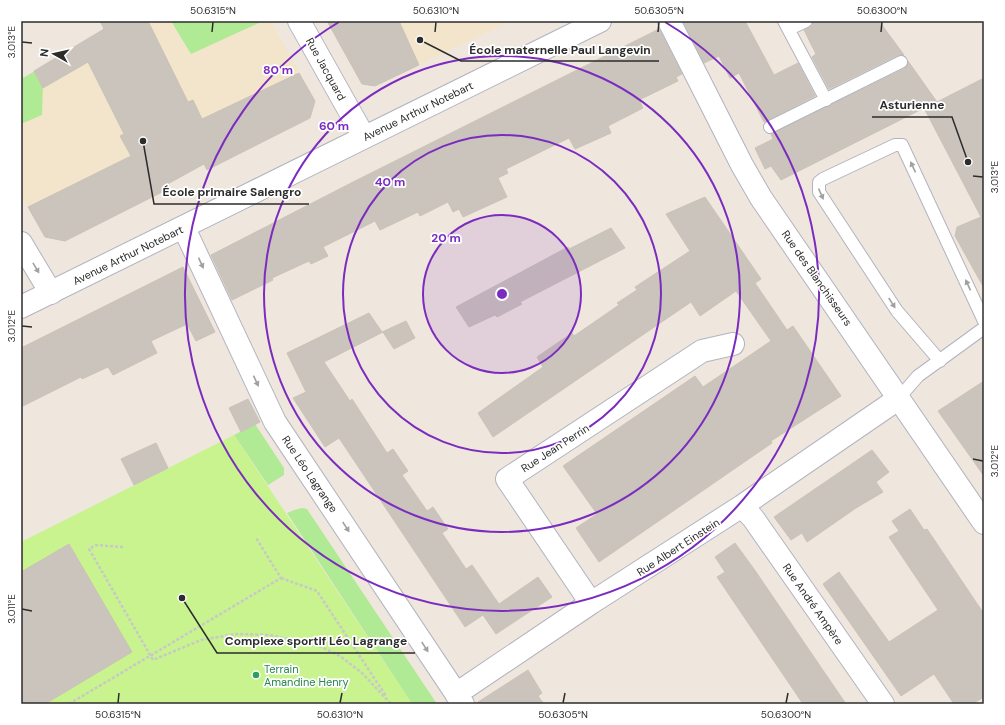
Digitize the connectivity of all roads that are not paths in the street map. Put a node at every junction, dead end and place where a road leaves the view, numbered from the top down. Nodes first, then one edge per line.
1 (299, 21) edge
2 (600, 21) edge
3 (669, 21) edge
4 (805, 21) edge
5 (786, 25) edge
6 (901, 62) dead end
7 (826, 100) junction
8 (770, 127) dead end
9 (364, 138) junction
10 (184, 228) junction
11 (21, 243) edge
12 (51, 293) junction
13 (21, 307) edge
14 (984, 321) edge
15 (984, 328) edge
16 (733, 344) dead end
17 (940, 360) junction
18 (898, 399) junction
19 (742, 506) junction
20 (984, 523) edge
21 (591, 603) junction
22 (459, 699) edge
23 (883, 704) edge

1 - 9 street, Rue Jacquard
2 - 9 street, Avenue Arthur Notebart
3 - 18 street, Rue des Blanchisseurs
4 - 5 lane
5 - 7 lane
6 - 7 lane
7 - 8 lane
9 - 10 street, Avenue Arthur Notebart
10 - 12 street, Avenue Arthur Notebart
10 -> 22 street, Rue Léo Lagrange
11 -> 12 street
12 - 13 street, Avenue Arthur Notebart
14 -> 17 lane
15 - 17 lane
16 - 21 street, Rue Jean Perrin
17 - 18 lane
18 - 19 street, Rue Albert Einstein
18 - 20 street, Rue des Blanchisseurs
19 - 21 street, Rue Albert Einstein
19 - 23 street, Rue André Ampère
21 - 22 street, Rue Albert Einstein

